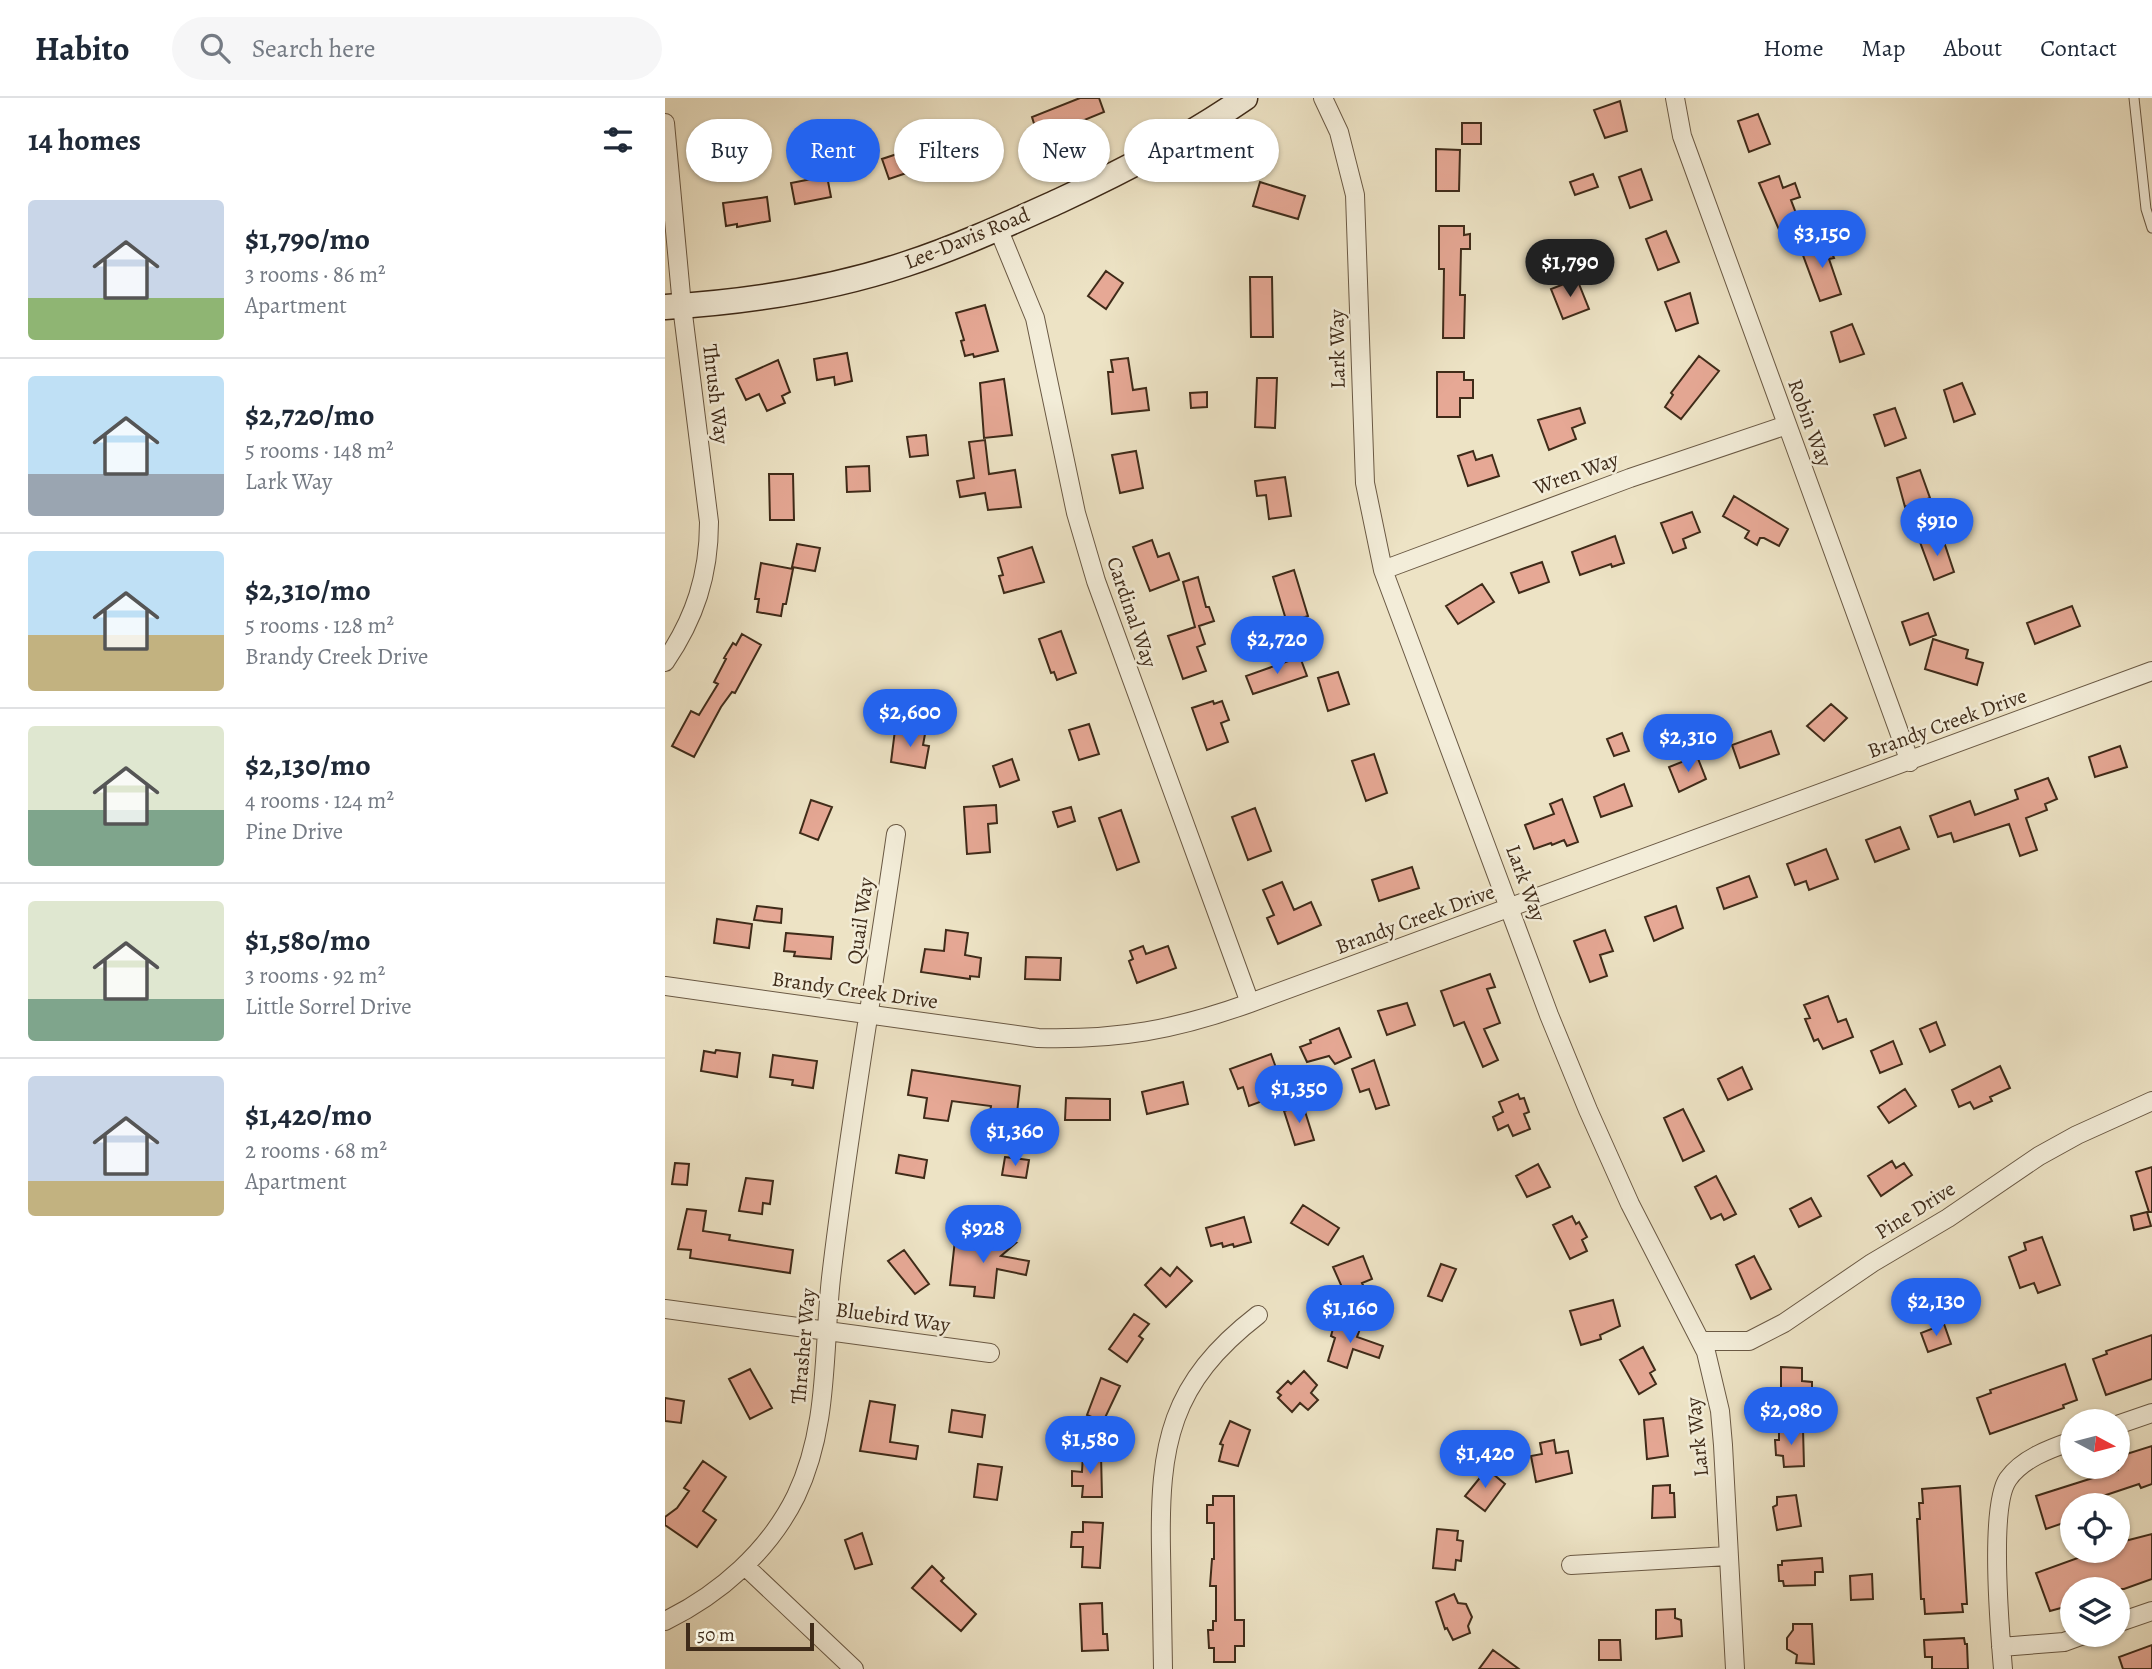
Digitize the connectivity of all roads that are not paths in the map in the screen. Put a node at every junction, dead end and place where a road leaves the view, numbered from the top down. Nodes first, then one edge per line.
1 (1245, 98) edge
2 (1323, 98) edge
3 (1675, 98) edge
4 (2134, 98) edge
5 (665, 123) edge
6 (999, 228) junction
7 (2152, 229) edge
8 (673, 306) edge
9 (1787, 425) junction
10 (1383, 570) junction
11 (665, 662) edge
12 (2152, 671) edge
13 (1910, 762) junction
14 (896, 834) dead end
15 (1511, 908) junction
16 (665, 986) edge
17 (1250, 1003) junction
18 (870, 1015) junction
19 (2152, 1101) edge
20 (665, 1309) edge
21 (1258, 1315) dead end
22 (827, 1332) junction
23 (1701, 1341) junction
24 (990, 1353) dead end
25 (2152, 1413) edge
26 (2130, 1421) edge
27 (2060, 1446) edge
28 (1728, 1556) junction
29 (1571, 1565) dead end
30 (745, 1566) junction
31 (2152, 1611) edge
32 (2130, 1619) edge
33 (665, 1621) edge
34 (2060, 1642) edge
35 (2001, 1647) junction
36 (854, 1669) edge
37 (1163, 1669) edge
38 (1735, 1669) edge
39 (2003, 1669) edge

1 - 6 main road, Lee-Davis Road
2 - 10 street, Lark Way
3 - 9 street, Robin Way
4 - 7 lane
5 - 8 street, Thrush Way
6 - 8 main road, Lee-Davis Road
6 - 17 street, Cardinal Way
8 - 11 street, Thrush Way
9 - 10 street, Wren Way
9 - 13 street, Robin Way
10 - 15 street, Lark Way
12 - 13 street, Brandy Creek Drive
13 - 15 street, Brandy Creek Drive
14 - 18 street, Quail Way
15 - 17 street, Brandy Creek Drive
15 - 23 street, Lark Way
16 - 18 street, Brandy Creek Drive
17 - 18 street, Brandy Creek Drive
18 - 22 street, Thrasher Way
19 - 23 street, Pine Drive
20 - 22 street, Bluebird Way
21 - 37 street
22 - 24 street, Bluebird Way
22 - 30 street, Thrasher Way
23 - 28 street, Lark Way
25 - 26 street
27 - 35 street
28 - 29 street
28 - 38 street, Lark Way
30 - 33 street, Thrasher Way
30 - 36 street
31 - 32 street
34 - 35 street
35 - 39 street

